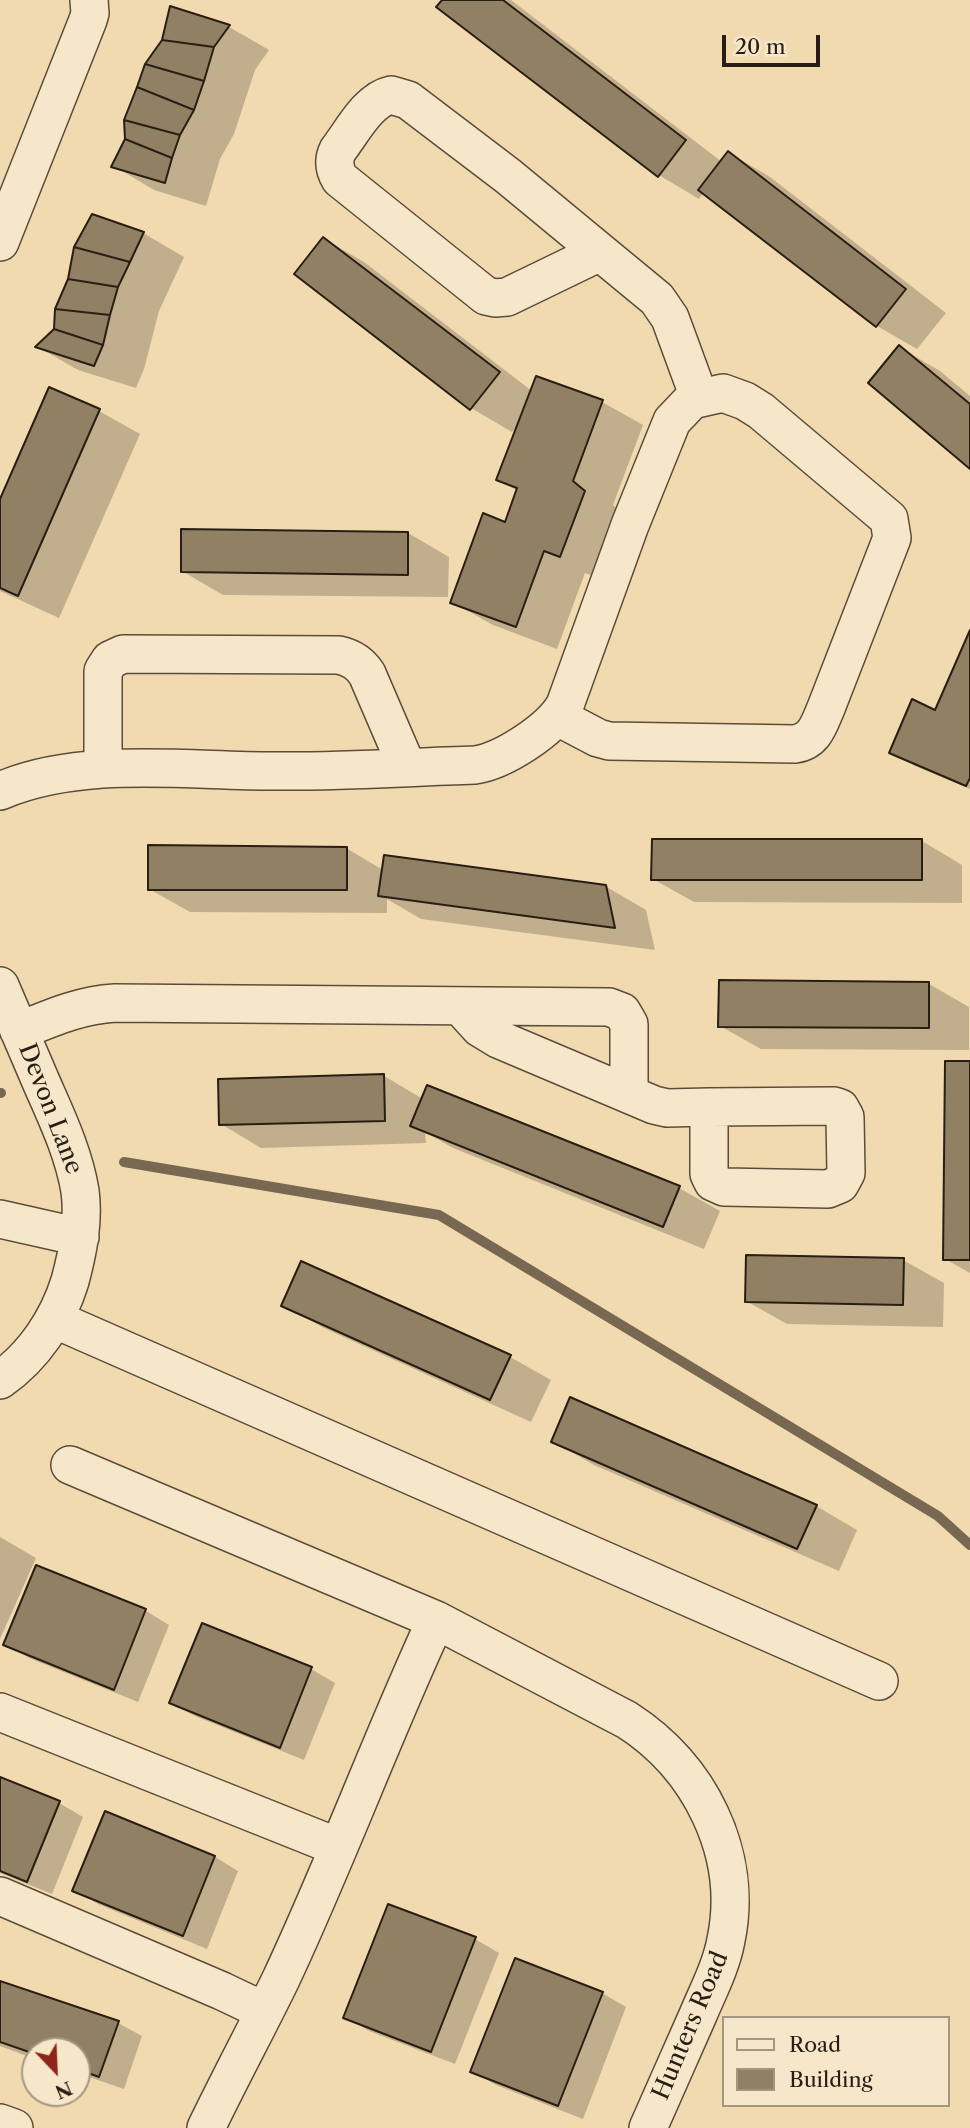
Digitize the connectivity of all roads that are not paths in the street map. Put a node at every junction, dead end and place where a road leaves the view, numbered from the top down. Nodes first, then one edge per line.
1 (89, 0) edge
2 (0, 242) edge
3 (600, 252) junction
4 (699, 397) junction
5 (558, 717) junction
6 (407, 767) junction
7 (103, 768) junction
8 (0, 791) edge
9 (0, 986) edge
10 (460, 1006) junction
11 (19, 1031) junction
12 (629, 1094) junction
13 (709, 1107) dead end
14 (0, 1219) edge
15 (80, 1237) junction
16 (54, 1319) junction
17 (0, 1380) edge
18 (70, 1465) dead end
19 (436, 1620) junction
20 (879, 1681) dead end
21 (0, 1712) edge
22 (338, 1847) junction
23 (3, 1907) edge
24 (264, 2011) junction
25 (0, 2123) edge
26 (14, 2128) edge
27 (206, 2128) edge
28 (648, 2128) edge

1 - 2 street
3 - 3 street
3 - 4 street
4 - 5 street
4 - 5 street
5 - 6 street
6 - 7 street
6 - 7 street
7 - 8 street
9 - 11 street, Devon Lane
10 - 11 street
10 - 12 street
10 - 12 street
11 - 15 street, Devon Lane
12 - 13 street
14 - 15 street
15 - 16 street, Devon Lane
16 - 17 street, Devon Lane
16 - 20 street
18 - 19 street, Hunters Road
19 - 22 street
19 - 28 street, Hunters Road
21 - 22 street
22 - 24 street
23 - 24 street
24 - 27 street
25 - 26 street

